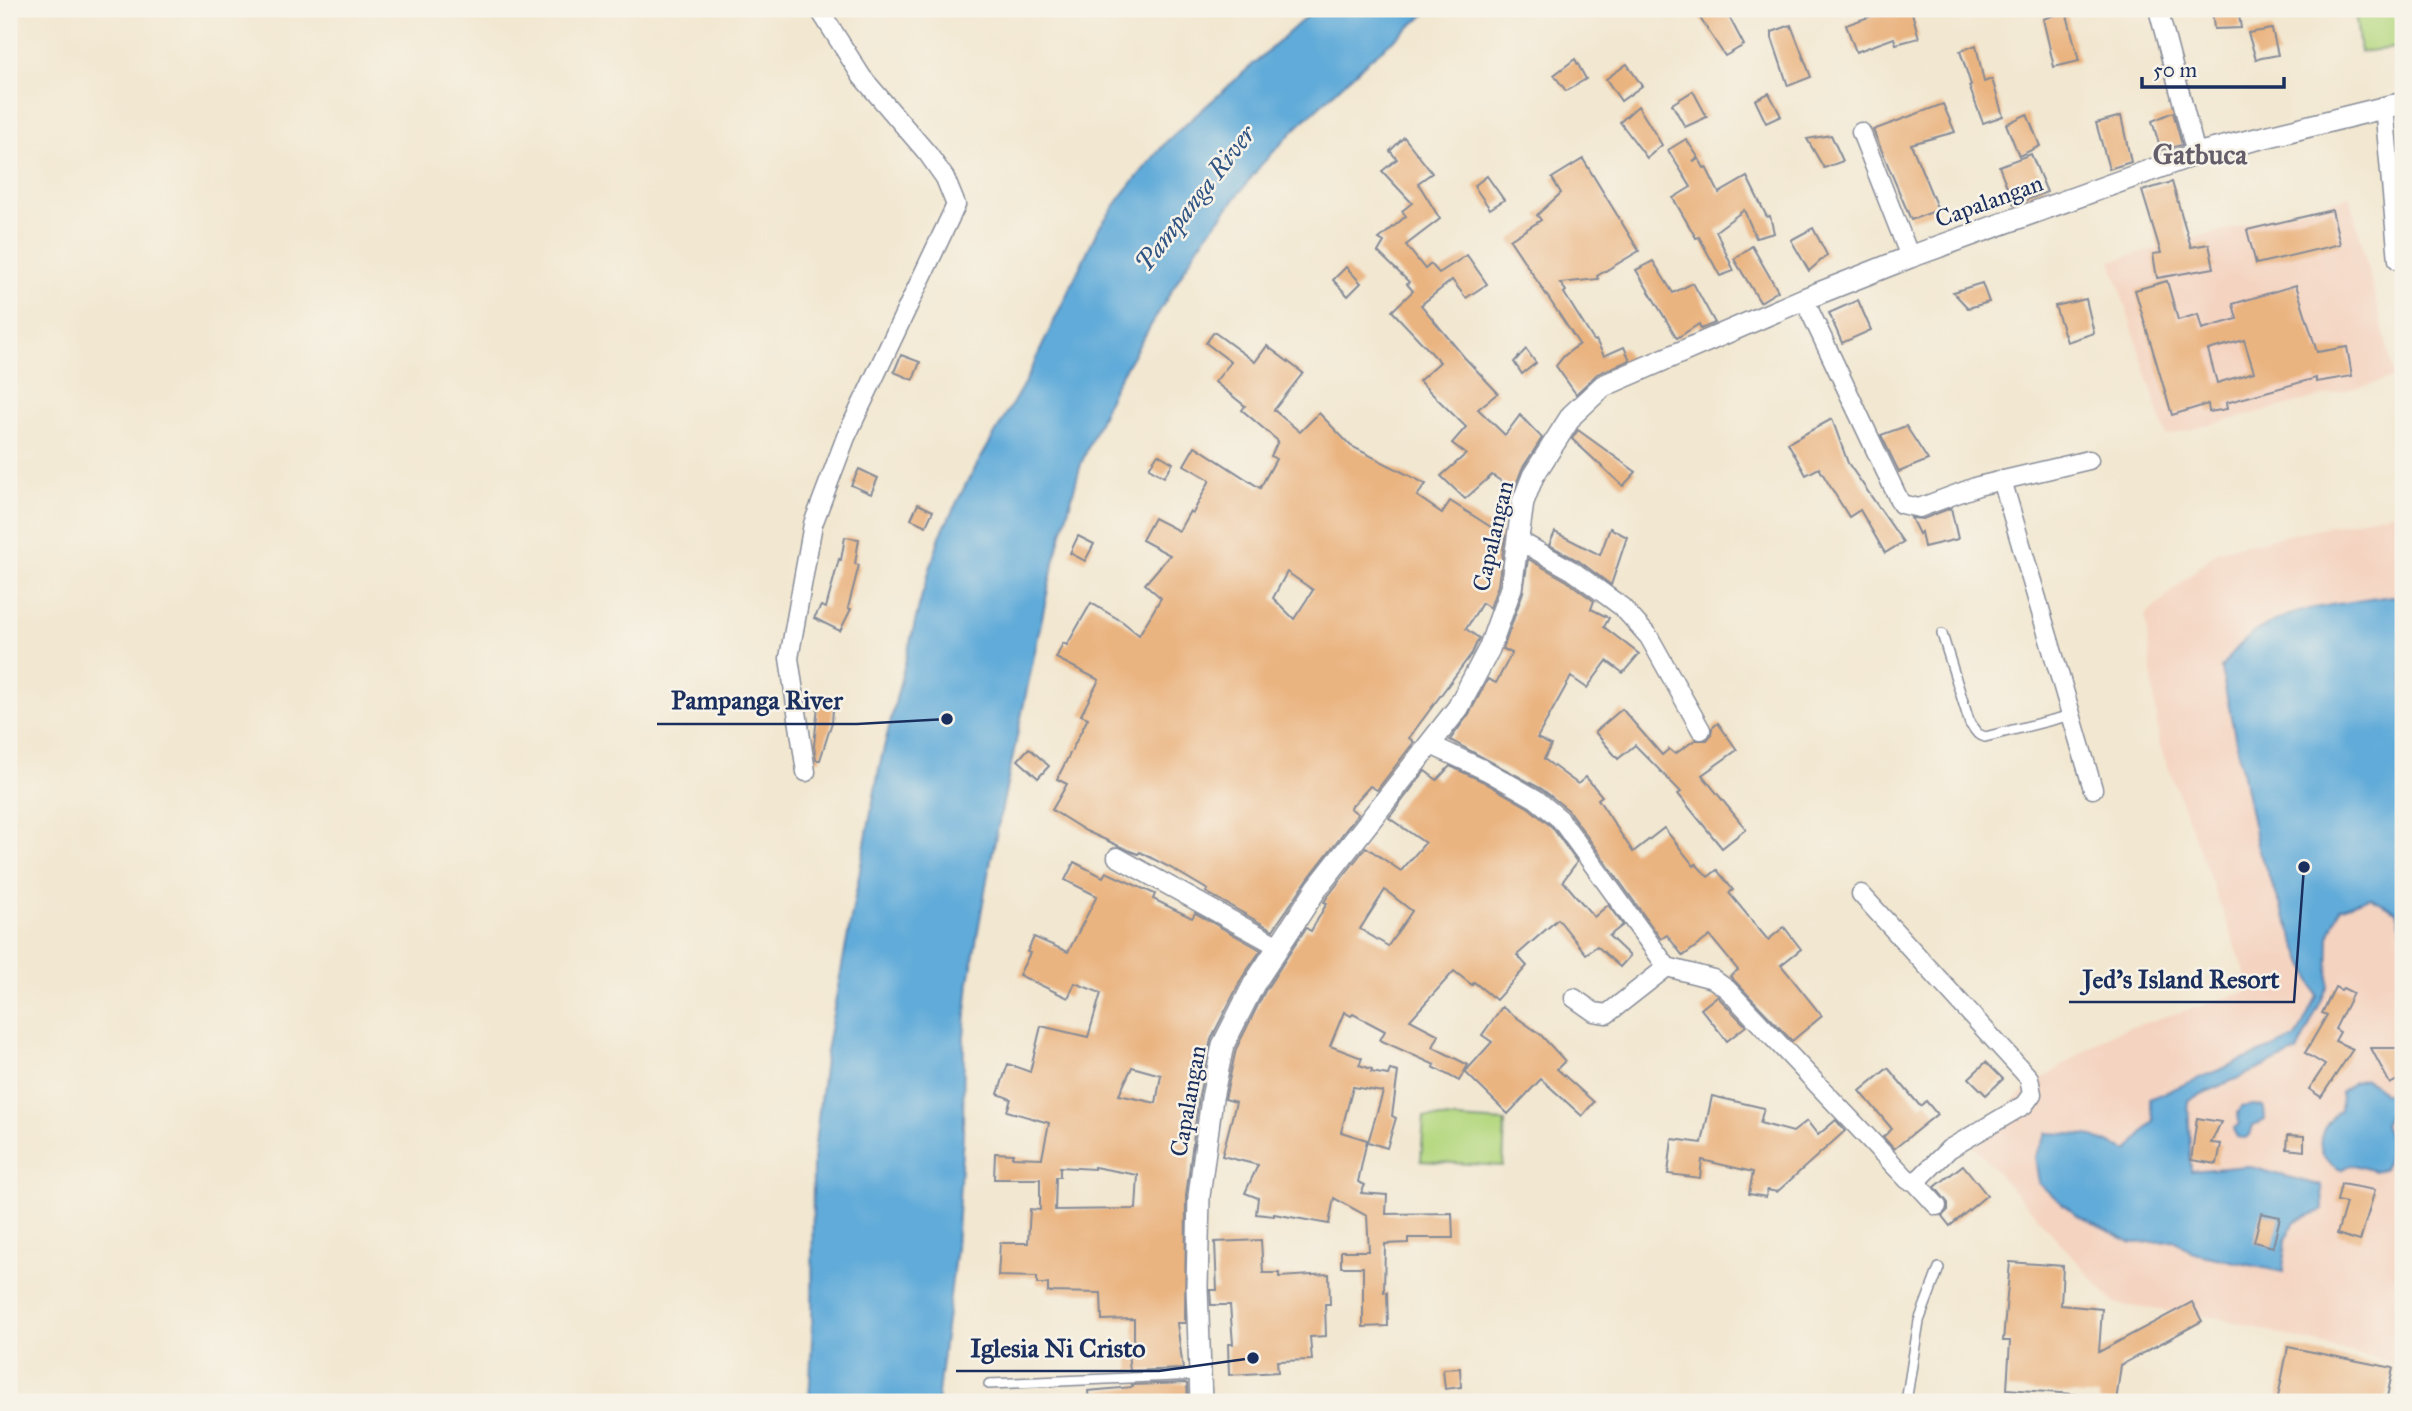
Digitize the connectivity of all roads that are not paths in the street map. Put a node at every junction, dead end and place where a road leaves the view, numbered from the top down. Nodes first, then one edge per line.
1 (819, 9) edge
2 (2158, 9) edge
3 (2394, 105) edge
4 (1861, 132) dead end
5 (2196, 154) junction
6 (1910, 257) junction
7 (2398, 260) dead end
8 (1804, 299) junction
9 (2089, 460) dead end
10 (2002, 480) junction
11 (1518, 540) junction
12 (1942, 634) dead end
13 (2072, 715) junction
14 (1701, 730) dead end
15 (1429, 744) junction
16 (806, 772) dead end
17 (2093, 789) dead end
18 (1116, 857) dead end
19 (1861, 894) dead end
20 (1278, 946) junction
21 (1667, 967) junction
22 (1574, 998) dead end
23 (1914, 1181) junction
24 (1937, 1206) dead end
25 (1939, 1268) dead end
26 (1199, 1376) junction
27 (989, 1384) dead end
28 (1202, 1402) edge
29 (1906, 1402) edge

1 - 16 street
2 - 5 street
3 - 5 street, Capalangan
3 - 7 street
4 - 6 street
5 - 6 street, Capalangan
6 - 8 street, Capalangan
8 - 10 street
8 - 11 street, Capalangan
9 - 10 street
10 - 13 street
11 - 14 street
11 - 15 street, Capalangan
12 - 13 lane
13 - 17 street
15 - 20 street, Capalangan
15 - 21 street
18 - 20 street
19 - 23 street
20 - 26 street, Capalangan
21 - 22 street
21 - 23 street
23 - 24 street
25 - 29 lane
26 - 27 lane
26 - 28 street, Capalangan

